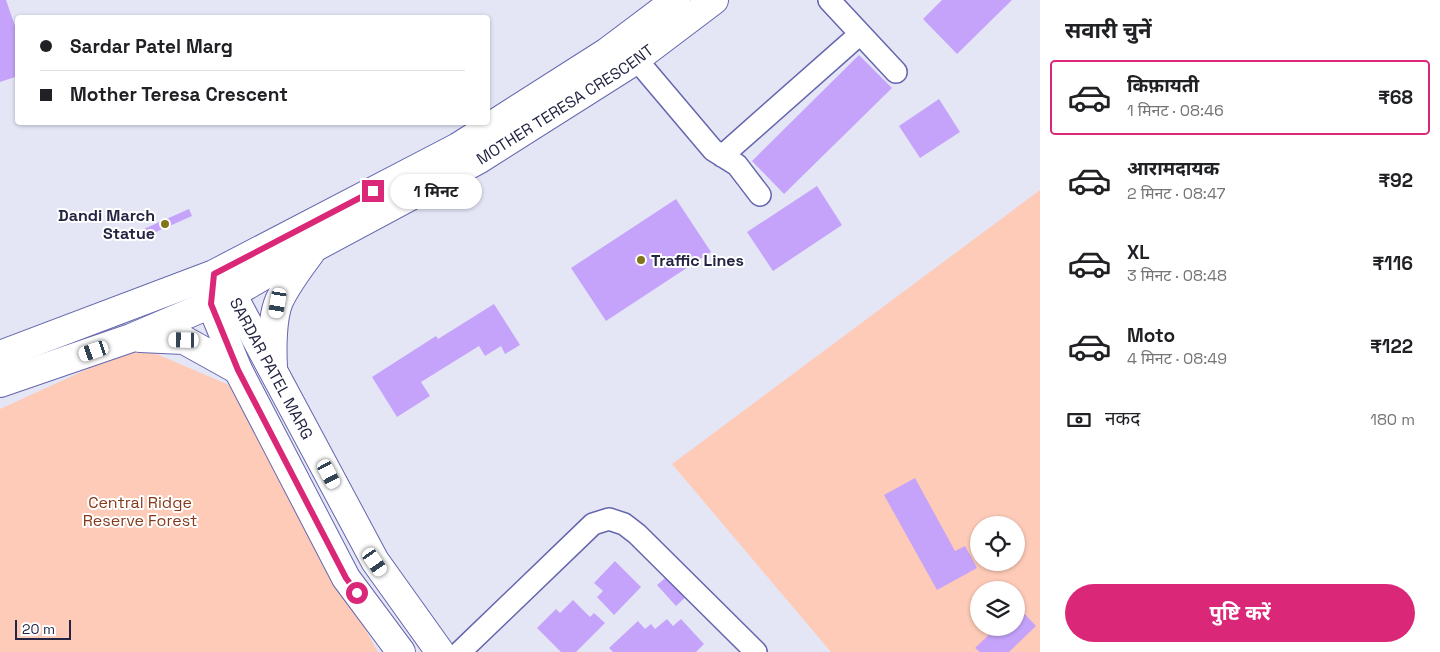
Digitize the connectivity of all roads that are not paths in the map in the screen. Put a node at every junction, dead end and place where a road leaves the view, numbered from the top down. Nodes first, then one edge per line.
1 (676, 0) edge
2 (714, 0) edge
3 (829, 0) edge
4 (860, 34) junction
5 (636, 58) junction
6 (896, 72) dead end
7 (722, 156) junction
8 (760, 195) dead end
9 (315, 247) junction
10 (214, 274) junction
11 (222, 299) junction
12 (131, 338) junction
13 (0, 355) edge
14 (273, 369) junction
15 (238, 370) junction
16 (0, 383) edge
17 (459, 651) edge
18 (401, 652) edge
19 (756, 652) edge

1 - 10 main road, MOTHER TERESA CRESCENT
2 - 5 main road, MOTHER TERESA CRESCENT
3 - 4 street
4 - 6 street
4 - 7 street
5 - 7 street
5 - 9 main road, MOTHER TERESA CRESCENT
7 - 8 street
9 - 11 main road, MOTHER TERESA CRESCENT
9 - 14 main road
10 - 11 main road, SARDAR PATEL MARG
10 - 13 main road, MOTHER TERESA CRESCENT
11 - 12 main road, MOTHER TERESA CRESCENT
11 - 14 main road, SARDAR PATEL MARG
11 - 15 main road, SARDAR PATEL MARG
12 - 15 main road
12 - 16 main road, MOTHER TERESA CRESCENT
14 - 17 main road, SARDAR PATEL MARG
15 - 18 main road, SARDAR PATEL MARG
17 - 19 street

